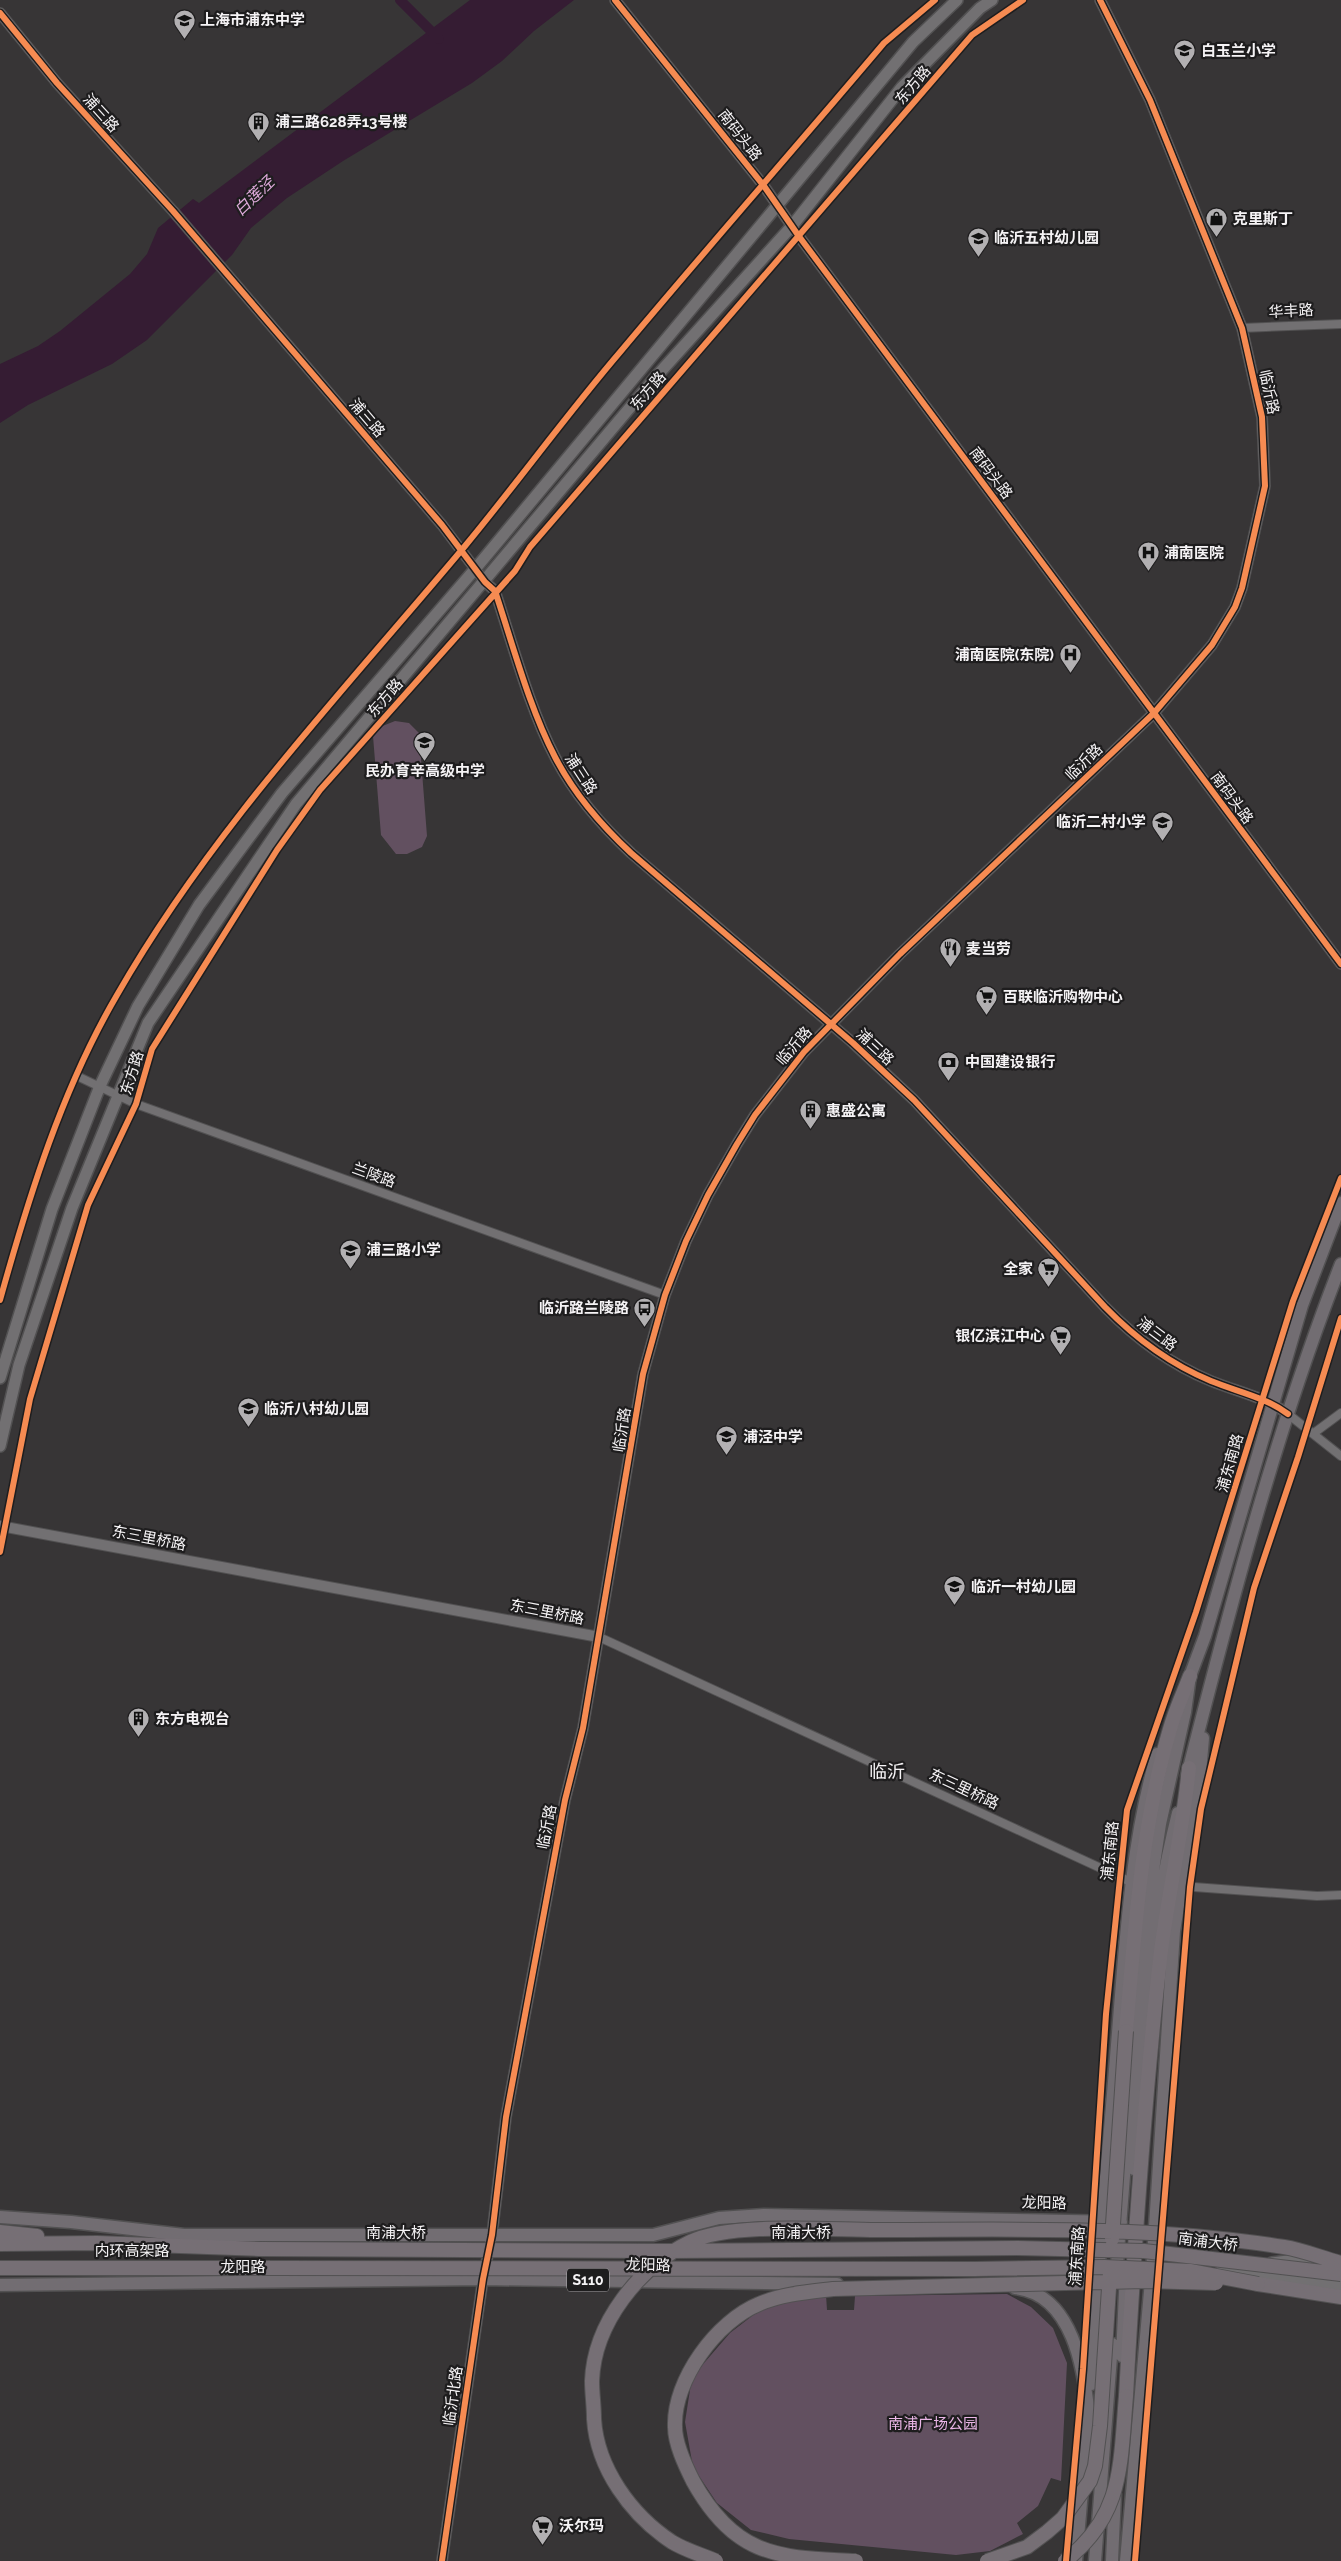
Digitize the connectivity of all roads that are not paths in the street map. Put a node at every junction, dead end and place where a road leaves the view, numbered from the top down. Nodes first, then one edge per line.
1 (615, 0) edge
2 (957, 0) edge
3 (992, 0) edge
4 (1100, 0) edge
5 (0, 13) edge
6 (778, 206) junction
7 (792, 226) junction
8 (1341, 324) edge
9 (1242, 328) junction
10 (476, 568) junction
11 (485, 582) junction
12 (1154, 713) junction
13 (1341, 964) edge
14 (830, 1023) junction
15 (77, 1076) dead end
16 (100, 1086) junction
17 (119, 1097) junction
18 (1341, 1203) edge
19 (1341, 1264) edge
20 (665, 1295) junction
21 (0, 1378) edge
22 (1274, 1404) junction
23 (1341, 1413) edge
24 (1288, 1414) junction
25 (1314, 1433) junction
26 (0, 1446) edge
27 (1341, 1456) edge
28 (0, 1526) edge
29 (1205, 1636) junction
30 (599, 1637) junction
31 (1190, 1676) junction
32 (1206, 1700) junction
33 (1189, 1768) junction
34 (1133, 1883) junction
35 (1180, 1886) junction
36 (1341, 1895) edge
37 (0, 2217) edge
38 (1103, 2220) junction
39 (1126, 2222) junction
40 (0, 2232) edge
41 (492, 2235) junction
42 (97, 2243) junction
43 (0, 2244) edge
44 (260, 2249) joint
45 (1152, 2258) junction
46 (1341, 2258) edge
47 (1341, 2263) edge
48 (160, 2267) junction
49 (0, 2268) edge
50 (264, 2268) joint
51 (1231, 2268) junction
52 (1341, 2274) edge
53 (0, 2277) edge
54 (483, 2279) junction
55 (1258, 2284) junction
56 (1341, 2284) edge
57 (0, 2285) edge
58 (1341, 2297) edge
59 (1089, 2416) junction
60 (442, 2561) edge
61 (716, 2561) edge
62 (856, 2561) edge
63 (987, 2561) edge
64 (1065, 2561) edge
65 (1076, 2561) edge
66 (1095, 2561) edge
67 (1112, 2561) edge
68 (1126, 2561) edge

1 - 6 street, 南码头路
2 - 6 main road, 东方路
3 - 7 main road, 东方路
4 - 9 street, 临沂路
5 - 10 street, 浦三路
6 - 7 street, 南码头路
6 - 10 main road, 东方路
7 - 11 main road, 东方路
7 - 12 street, 南码头路
8 - 9 street, 华丰路
9 - 12 street, 临沂路
10 - 11 street, 浦三路
10 - 16 main road, 东方路
11 - 14 street, 浦三路
11 - 17 main road, 东方路
12 - 13 street, 南码头路
12 - 14 street, 临沂路
14 - 20 street, 临沂路
14 - 22 street, 浦三路
15 - 16 street, 兰陵路
16 - 17 street, 兰陵路
16 - 21 main road, 东方路
17 - 20 street, 兰陵路
17 - 26 main road, 东方路
18 - 22 main road, 浦东南路
19 - 24 main road, 浦东南路
20 - 30 street, 临沂路
22 - 24 street, 浦三路
22 - 29 main road, 浦东南路
23 - 25 street
24 - 25 street
24 - 32 main road, 浦东南路
25 - 27 street
28 - 30 street, 东三里桥路
29 - 31 main road, 浦东南路
29 - 34 main road, 浦东南路
30 - 34 street, 东三里桥路
30 - 41 street, 临沂路
31 - 39 main road, 浦东南路
31 - 63 highway, bridge
32 - 33 main road, 浦东南路
32 - 35 main road, 浦东南路
33 - 39 main road, 浦东南路
33 - 64 highway, bridge
34 - 38 main road, 浦东南路
35 - 36 street
35 - 45 main road, 浦东南路
37 - 41 main road, 龙阳路
38 - 39 main road, 龙阳路
38 - 41 main road, 龙阳路
38 - 59 main road, 浦东南路
39 - 66 main road, 浦东南路
39 - 67 main road, 浦东南路
40 - 42 highway
41 - 54 street, 临沂北路
42 - 43 highway, 内环高架路
42 - 44 highway, 内环高架路
44 - 52 highway, 南浦大桥, bridge
45 - 51 main road
45 - 68 main road, 浦东南路
46 - 51 main road
47 - 61 highway, bridge
48 - 49 highway, 内环高架路
48 - 50 highway, 内环高架路
48 - 53 highway
50 - 55 highway, 南浦大桥, bridge
51 - 56 main road
54 - 57 main road, 龙阳路 / S110
54 - 59 main road, 龙阳路 / S110
54 - 60 street, 临沂北路
55 - 58 highway, 南浦大桥
55 - 62 highway, bridge
59 - 65 main road, 浦东南路

